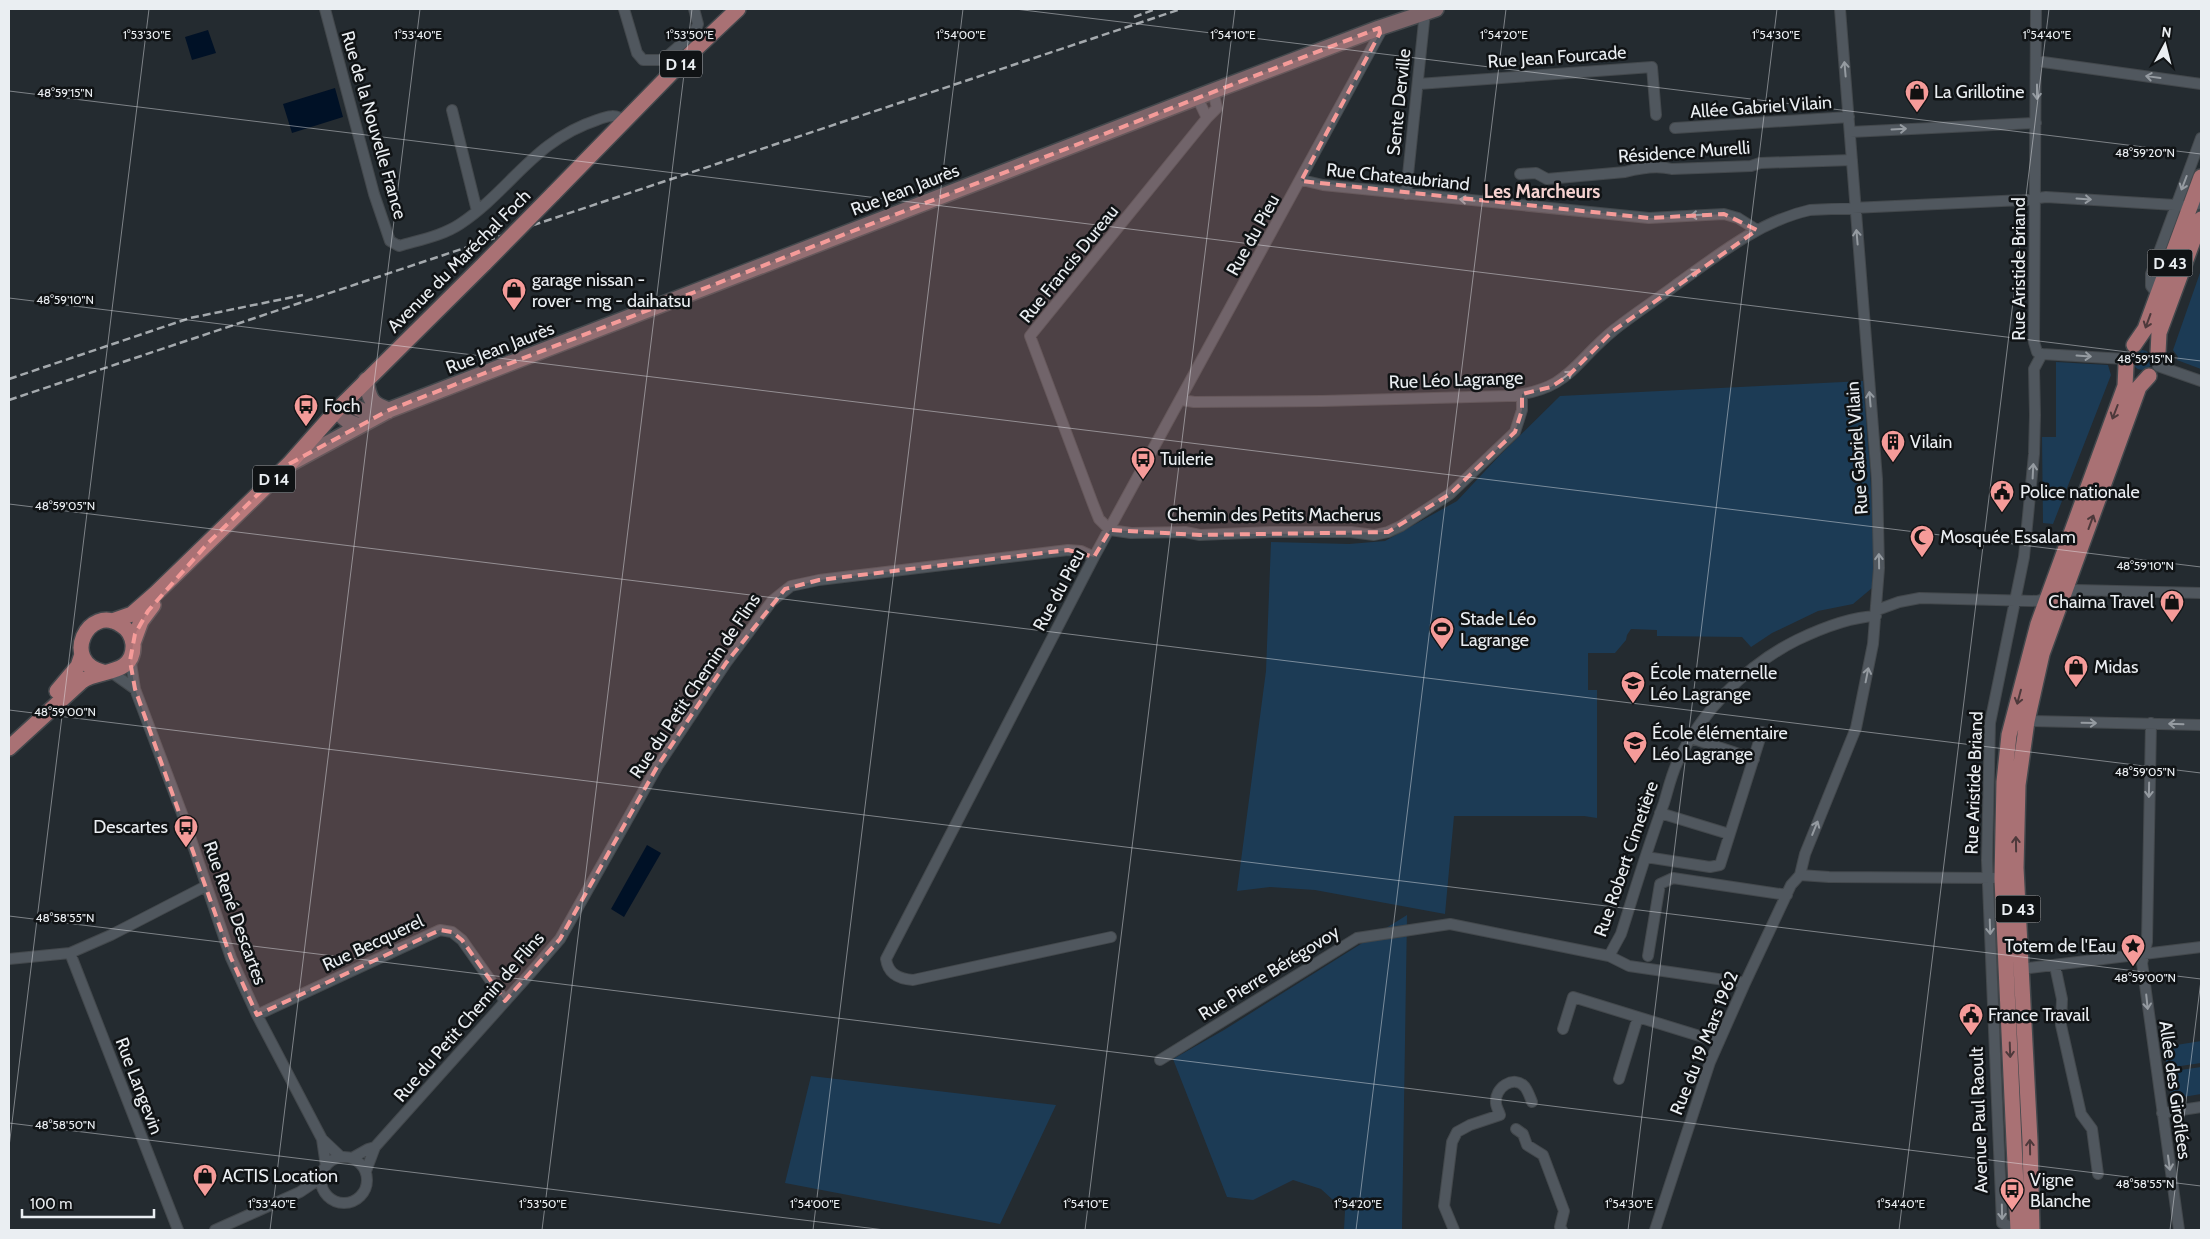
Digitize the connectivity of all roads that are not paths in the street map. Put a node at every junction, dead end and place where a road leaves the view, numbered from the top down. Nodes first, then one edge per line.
1 (325, 9) edge
2 (624, 9) edge
3 (694, 9) edge
4 (738, 9) edge
5 (1840, 9) edge
6 (2036, 9) edge
7 (1430, 11) edge
8 (1379, 28) junction
9 (2036, 61) junction
10 (1418, 84) junction
11 (2201, 84) edge
12 (1213, 91) junction
13 (1197, 98) junction
14 (452, 110) dead end
15 (1656, 115) dead end
16 (1849, 117) junction
17 (1208, 118) junction
18 (625, 122) junction
19 (2036, 122) junction
20 (1675, 128) dead end
21 (1850, 132) junction
22 (2201, 138) edge
23 (1852, 160) junction
24 (1520, 174) dead end
25 (2201, 177) edge
26 (1302, 180) junction
27 (1406, 194) junction
28 (2036, 198) junction
29 (2189, 204) edge
30 (1854, 206) junction
31 (477, 211) junction
32 (2201, 219) edge
33 (1757, 230) junction
34 (2134, 345) junction
35 (2042, 354) junction
36 (2126, 362) junction
37 (2155, 365) junction
38 (366, 380) junction
39 (2201, 381) edge
40 (1522, 394) junction
41 (1182, 400) junction
42 (341, 406) junction
43 (389, 410) junction
44 (360, 426) junction
45 (289, 464) junction
46 (2079, 509) junction
47 (1110, 530) junction
48 (208, 543) junction
49 (1094, 558) junction
50 (2063, 593) junction
51 (2201, 593) edge
52 (2015, 600) junction
53 (2042, 606) junction
54 (1877, 613) junction
55 (112, 621) junction
56 (132, 650) junction
57 (82, 654) junction
58 (107, 672) junction
59 (2037, 673) junction
60 (135, 689) junction
61 (2027, 721) junction
62 (2151, 723) junction
63 (2201, 725) edge
64 (1762, 732) dead end
65 (1691, 738) junction
66 (9, 741) edge
67 (9, 748) edge
68 (1754, 759) junction
69 (1660, 813) junction
70 (1729, 834) junction
71 (1646, 857) junction
72 (2016, 868) junction
73 (1800, 875) junction
74 (1995, 878) junction
75 (206, 886) junction
76 (2017, 893) junction
77 (1787, 894) junction
78 (1111, 937) dead end
79 (2201, 947) edge
80 (70, 952) junction
81 (2144, 954) junction
82 (1609, 956) junction
83 (1648, 956) dead end
84 (2006, 957) junction
85 (9, 960) edge
86 (2055, 966) junction
87 (2021, 970) junction
88 (2008, 979) junction
89 (1744, 983) junction
90 (505, 1001) junction
91 (257, 1015) junction
92 (1638, 1017) junction
93 (1563, 1029) dead end
94 (1719, 1042) junction
95 (1160, 1060) dead end
96 (1619, 1079) dead end
97 (1532, 1102) dead end
98 (2201, 1106) edge
99 (2162, 1112) junction
100 (1516, 1128) dead end
101 (322, 1140) junction
102 (375, 1148) junction
103 (341, 1157) junction
104 (352, 1158) junction
105 (326, 1166) junction
106 (366, 1170) junction
107 (2098, 1174) dead end
108 (321, 1178) junction
109 (300, 1192) junction
110 (326, 1194) junction
111 (178, 1230) edge
112 (215, 1230) edge
113 (1454, 1230) edge
114 (1562, 1230) edge
115 (1655, 1230) edge
116 (2018, 1230) edge
117 (2032, 1230) edge
118 (2179, 1230) edge

1 - 31 street, Rue de la Nouvelle France
2 - 3 street
4 - 18 main road, Avenue du Maréchal Foch / D 14
16 -> 5 street, Rue Gabriel Vilain
6 - 9 street, Rue Aristide Briand
7 - 8 main road, Rue Jean Jaurès
7 - 10 street, Sente Derville
8 - 12 main road, Rue Jean Jaurès
8 - 26 street, Rue du Pieu
11 -> 9 street
9 -> 19 street, Rue Aristide Briand
10 - 15 street, Rue Jean Fourcade
10 - 27 street, Sente Derville
12 - 13 main road, Rue Jean Jaurès
12 - 17 street, Rue Francis Dureau
13 - 17 street
13 - 43 main road, Rue Jean Jaurès
14 - 31 street
16 - 20 street, Allée Gabriel Vilain
16 - 21 street, Rue Gabriel Vilain
17 - 47 street, Rue Francis Dureau
18 - 31 street, Rue de la Nouvelle France
18 - 38 main road, Avenue du Maréchal Foch / D 14, bridge
21 -> 19 street
19 - 28 street, Rue Aristide Briand
21 - 23 street, Rue Gabriel Vilain
22 -> 29 street
23 - 24 street, Résidence Murelli
23 - 30 street, Rue Gabriel Vilain
25 - 29 main road, D 43
26 - 27 street, Rue Chateaubriand
26 - 41 street, Rue du Pieu
33 -> 27 street, Rue Chateaubriand
28 -> 29 street, Rue Léo Lagrange
28 - 30 street, Rue Léo Lagrange
28 - 35 street, Rue Aristide Briand
29 -> 34 main road, D 43
30 - 33 street, Rue Léo Lagrange
54 -> 30 street, Rue Gabriel Vilain
32 - 37 main road, D 43
40 -> 33 street, Rue Léo Lagrange
34 - 36 main road
34 - 37 main road
35 -> 36 street
52 -> 35 street, Rue Aristide Briand
36 - 37 main road
36 -> 46 main road, D 43
37 - 39 street
50 -> 37 main road, D 43
38 - 42 main road, Avenue du Maréchal Foch / D 14
38 - 43 main road
40 - 41 street, Rue Léo Lagrange
40 - 47 street, Chemin des Petits Macherus
41 - 47 street, Rue du Pieu
42 - 43 main road
42 - 44 main road
42 - 45 main road, Avenue du Maréchal Foch / D 14
43 - 44 main road
44 - 45 main road
45 - 48 main road, Avenue du Maréchal Foch / D 14
46 - 50 main road
46 - 53 main road, D 43
47 - 49 street, Rue du Pieu
48 - 55 main road, Avenue du Maréchal Foch / D 14
48 - 56 main road, Avenue du Maréchal Foch / D 14
49 - 78 street, Rue du Pieu
49 - 90 street, Rue du Petit Chemin de Flins
50 - 51 street
50 - 53 street
50 - 59 main road, D 43
52 - 53 street, Rue Robert Cimetière
52 - 54 street, Rue Robert Cimetière
52 - 74 street, Rue Aristide Briand
53 - 59 main road, D 43
53 -> 74 main road, D 43
54 - 65 street, Rue Robert Cimetière
73 -> 54 street, Rue Gabriel Vilain
55 - 56 main road
55 - 57 main road
56 - 58 main road
56 - 60 street, Rue René Descartes
57 - 58 main road
57 - 66 main road
58 - 60 street
58 - 67 main road
59 - 61 main road, D 43
60 - 75 street, Rue René Descartes
61 -> 62 street
72 -> 61 main road, D 43
63 -> 62 street
62 -> 81 street, Allée des Giroflées
64 - 68 street
65 - 68 street
65 - 69 street, Rue Robert Cimetière
68 - 70 street
69 - 70 street
69 - 71 street, Rue Robert Cimetière
70 - 71 street
71 - 82 street, Rue Robert Cimetière
72 - 74 main road
72 - 76 main road, D 43
73 - 74 street
73 - 77 street, Rue du 19 Mars 1962
74 - 76 main road
74 - 84 main road, D 43
74 -> 116 street, Avenue Paul Raoult
75 - 80 street
75 - 91 street, Rue René Descartes
76 - 87 main road, D 43
77 - 83 street
77 - 89 street, Rue du 19 Mars 1962
79 - 81 street
80 - 85 street
80 - 111 street, Rue Langevin
81 - 86 street
81 -> 99 street, Allée des Giroflées
82 - 89 street, Rue Pierre Bérégovoy
82 - 95 street, Rue Pierre Bérégovoy
84 - 87 main road
84 - 88 main road, D 43
86 - 87 street
86 - 107 street
87 - 88 main road
117 -> 87 main road, D 43
88 -> 116 main road, D 43
89 - 94 street, Rue du 19 Mars 1962
90 - 91 street, Rue Becquerel
90 - 102 street, Rue du Petit Chemin de Flins
91 - 101 street, Rue René Descartes
92 - 93 street
92 - 94 street
92 - 96 street
94 - 115 street, Rue du 19 Mars 1962
97 - 113 street
98 - 99 street
99 -> 118 street, Allée des Giroflées
100 - 114 street
101 - 103 street, Rue René Descartes
101 - 105 street, Rue René Descartes
102 - 104 street, Rue du Petit Chemin de Flins
102 - 106 street, Rue du Petit Chemin de Flins
103 - 104 street
103 - 105 street
104 - 106 street
105 - 108 street
106 - 110 street
108 - 109 street
108 - 110 street
109 - 110 street
109 - 112 street

